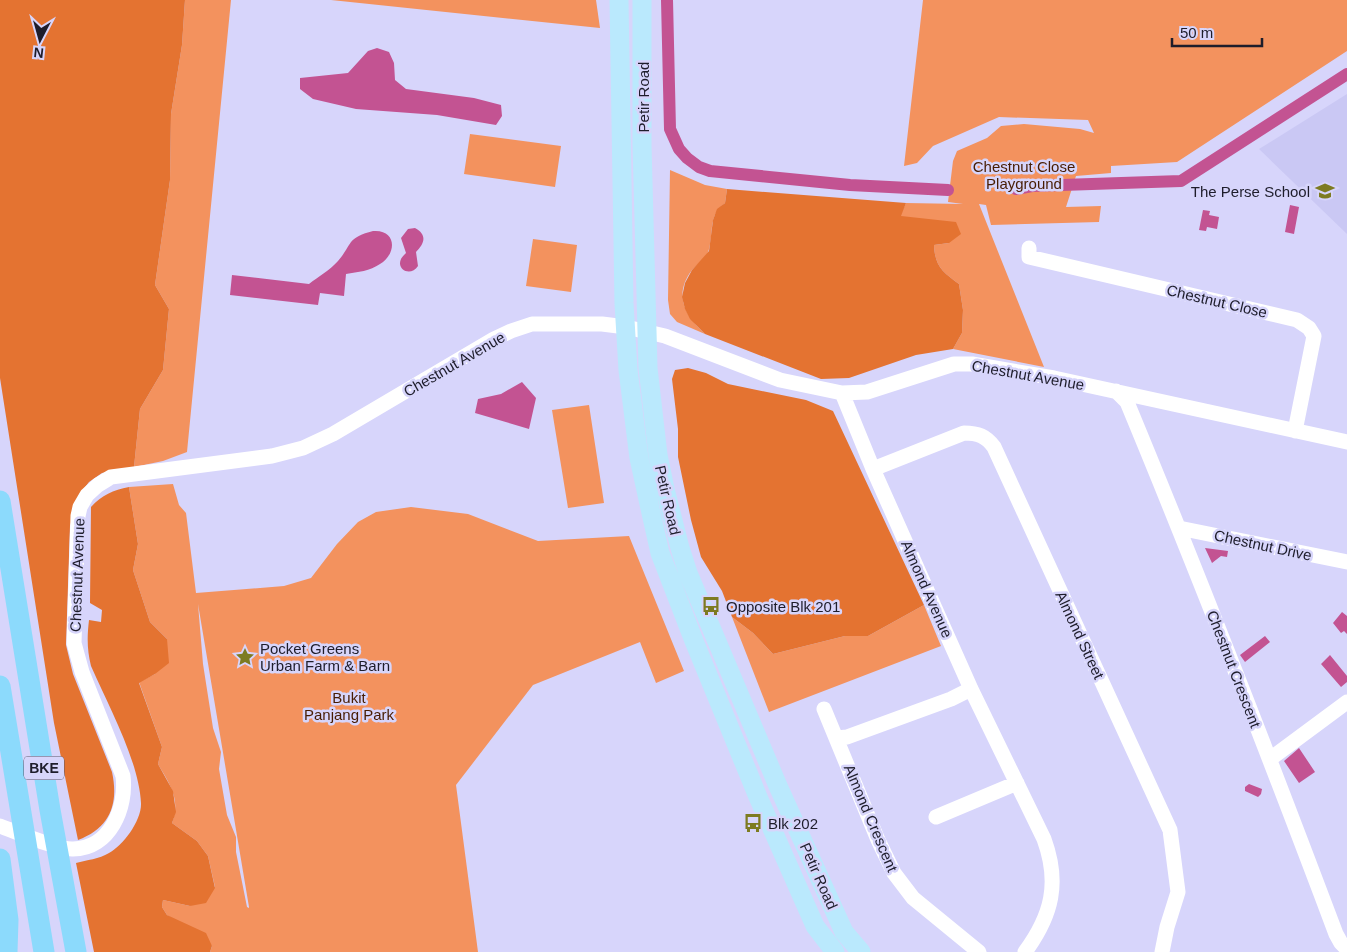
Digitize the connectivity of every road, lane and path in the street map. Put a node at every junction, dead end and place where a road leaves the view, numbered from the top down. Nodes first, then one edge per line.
1 (620, 3) edge
2 (642, 3) edge
3 (1029, 248) dead end
4 (626, 327) junction
5 (647, 333) junction
6 (1116, 391) junction
7 (842, 393) junction
8 (1295, 431) junction
9 (1347, 442) edge
10 (873, 469) junction
11 (0, 501) edge
12 (1179, 528) junction
13 (1347, 562) edge
14 (0, 686) edge
15 (971, 689) junction
16 (1347, 702) edge
17 (824, 708) dead end
18 (837, 738) junction
19 (1270, 759) junction
20 (1017, 783) junction
21 (778, 786) junction
22 (758, 797) junction
23 (936, 816) dead end
24 (0, 826) edge
25 (1, 864) edge
26 (78, 948) edge
27 (1347, 949) edge
28 (7, 952) edge
29 (44, 952) edge
30 (835, 952) edge
31 (861, 952) edge
32 (979, 952) edge
33 (1025, 952) edge
34 (1162, 952) edge

1 - 4 main road, Petir Road
2 - 5 main road, Petir Road
3 - 8 street, Chestnut Close
4 - 5 street, Chestnut Avenue
4 - 22 main road, Petir Road
4 - 24 street, Chestnut Avenue
5 - 7 street, Chestnut Avenue
5 - 21 main road, Petir Road
6 - 7 street, Chestnut Avenue
6 - 8 street, Chestnut Avenue
6 - 12 street, Chestnut Crescent
7 - 10 street, Almond Avenue
8 - 9 street, Chestnut Avenue
10 - 15 street, Almond Avenue
10 - 34 street, Almond Street
11 - 26 highway, BKE
12 - 13 street, Chestnut Drive
12 - 19 street, Chestnut Crescent
14 - 29 highway, BKE
15 - 18 street
15 - 20 street, Almond Avenue
16 - 19 street
17 - 18 street, Almond Crescent
18 - 32 street, Almond Crescent
19 - 27 street, Chestnut Crescent
20 - 23 street
20 - 33 street, Almond Avenue
21 - 22 main road
21 - 31 main road, Petir Road
22 - 30 main road, Petir Road
25 - 28 highway

